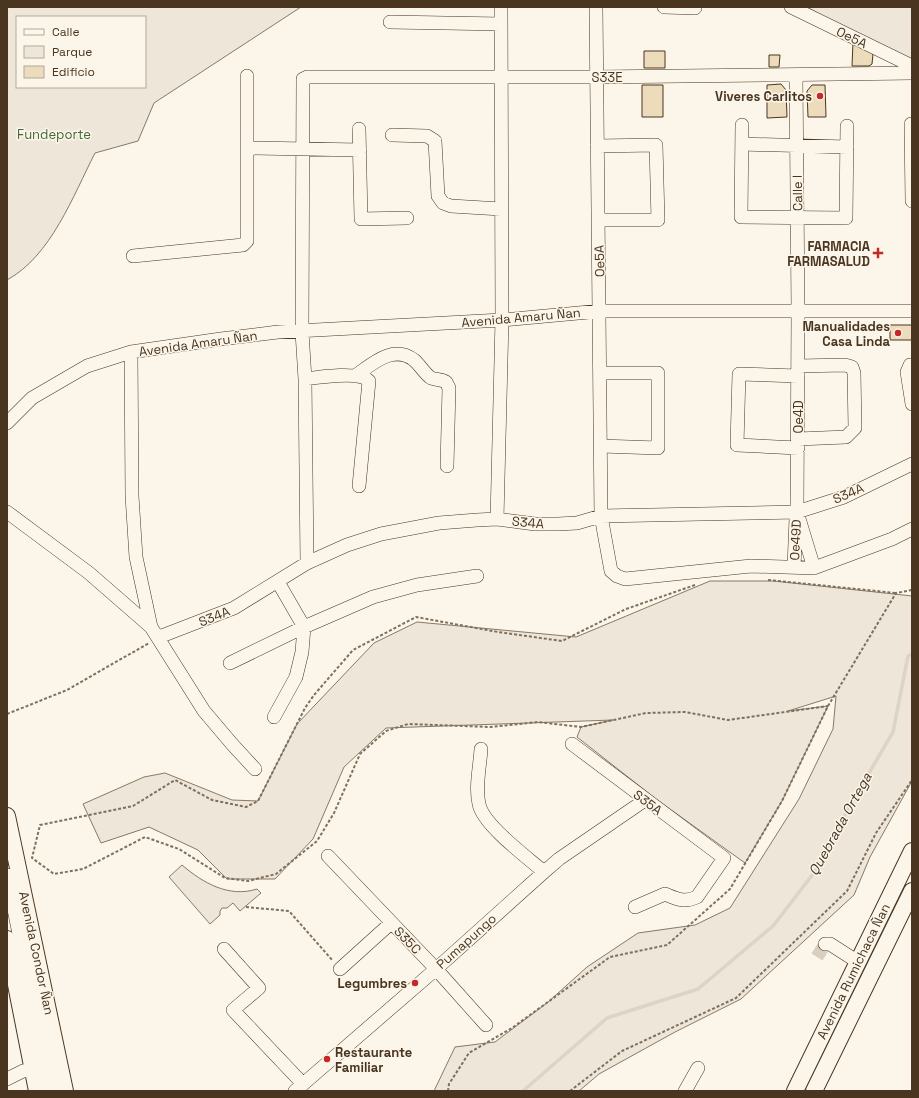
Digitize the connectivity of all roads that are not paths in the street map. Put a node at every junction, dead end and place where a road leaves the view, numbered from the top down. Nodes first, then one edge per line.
1 (501, 7) edge
2 (596, 7) edge
3 (664, 7) edge
4 (791, 7) edge
5 (695, 8) edge
6 (390, 22) dead end
7 (501, 24) junction
8 (912, 66) edge
9 (912, 73) edge
10 (796, 75) junction
11 (247, 76) dead end
12 (501, 77) junction
13 (597, 77) junction
14 (911, 124) dead end
15 (742, 125) dead end
16 (847, 126) dead end
17 (359, 129) dead end
18 (392, 135) dead end
19 (742, 144) junction
20 (796, 145) junction
21 (912, 145) edge
22 (597, 146) junction
23 (847, 146) junction
24 (247, 148) junction
25 (303, 148) junction
26 (360, 150) junction
27 (912, 201) edge
28 (501, 209) junction
29 (407, 218) dead end
30 (797, 219) junction
31 (598, 220) junction
32 (133, 256) dead end
33 (600, 311) junction
34 (798, 311) junction
35 (912, 311) edge
36 (502, 320) junction
37 (302, 332) junction
38 (131, 352) junction
39 (912, 365) edge
40 (798, 371) junction
41 (600, 373) junction
42 (355, 376) junction
43 (306, 379) junction
44 (912, 404) edge
45 (7, 423) edge
46 (798, 443) junction
47 (601, 446) junction
48 (912, 464) edge
49 (447, 466) dead end
50 (359, 486) dead end
51 (7, 512) edge
52 (601, 516) junction
53 (799, 517) junction
54 (497, 519) junction
55 (912, 529) edge
56 (307, 562) junction
57 (794, 567) junction
58 (814, 568) junction
59 (477, 576) dead end
60 (278, 582) junction
61 (151, 627) junction
62 (304, 627) junction
63 (159, 637) junction
64 (230, 663) dead end
65 (274, 717) dead end
66 (572, 744) dead end
67 (481, 749) dead end
68 (255, 769) dead end
69 (645, 800) junction
70 (7, 816) edge
71 (912, 851) edge
72 (328, 856) dead end
73 (544, 872) junction
74 (7, 875) edge
75 (912, 891) edge
76 (635, 907) dead end
77 (391, 923) junction
78 (18, 925) edge
79 (7, 939) edge
80 (825, 944) dead end
81 (224, 949) dead end
82 (858, 962) junction
83 (340, 969) road end
84 (436, 969) junction
85 (17, 985) edge
86 (486, 1026) dead end
87 (698, 1068) dead end
88 (40, 1069) junction
89 (8, 1074) edge
90 (299, 1088) edge
91 (37, 1091) edge
92 (51, 1091) edge
93 (65, 1091) edge
94 (685, 1091) edge
95 (795, 1091) edge
96 (814, 1091) edge

1 - 7 street
2 - 13 street, Oe5A
3 - 5 street
4 - 8 street, Oe5A
6 - 7 street
7 - 12 street
9 - 10 street, S33E
10 - 13 street, S33E
10 - 20 street, Calle I
11 - 24 street
12 - 13 street, S33E
12 - 25 street, S33E
12 - 28 street
13 - 22 street, Oe5A
14 - 21 street
15 - 19 street
16 - 23 street
17 - 26 street
18 - 28 street
19 - 20 street
19 - 30 street
20 - 23 street
20 - 30 street, Calle I
21 - 27 street
22 - 31 street, Oe5A
22 - 31 street
23 - 30 street
24 - 25 street
24 - 32 street
25 - 26 street
25 - 37 street
26 - 29 street
28 - 36 street
30 - 34 street, Calle I
31 - 33 street, Oe5A
33 - 34 street, Avenida Amaru Ñan
33 - 36 street, Avenida Amaru Ñan
33 - 41 street, Oe5A
34 - 35 street, Avenida Amaru Ñan
34 - 40 street, Oe4D
36 - 37 street, Avenida Amaru Ñan
36 - 54 street
37 - 38 street, Avenida Amaru Ñan
37 - 43 street
38 - 45 street, Avenida Amaru Ñan
38 - 61 street
39 - 44 street
40 - 46 street, Oe4D
40 - 46 street
40 - 46 street
41 - 47 street, Oe5A
41 - 47 street
42 - 43 street
42 - 49 street
42 - 50 street
43 - 56 street
46 - 53 street, Oe4D
47 - 52 street, Oe5A
48 - 53 street, S34A
51 - 61 street
52 - 53 street, S34A
52 - 54 street, S34A
52 - 57 street, Oe5A
53 - 57 street, Oe49D
53 - 58 street, Oe49D
54 - 56 street, S34A
55 - 58 street
56 - 60 street, S34A
57 - 58 street, Oe5A
59 - 62 street
60 - 62 street
60 - 63 street, S34A
61 - 63 street
62 - 64 street
62 - 65 street
63 - 68 street
66 - 69 street, S35A
67 - 73 street
69 - 73 street, Pumapungo
69 - 76 street, S35A
70 - 78 main road, Avenida Condor Ñan
71 - 82 main road, Avenida Rumichaca Ñan
72 - 77 street, S35C
73 - 84 street, Pumapungo
74 - 78 street
75 - 96 main road, Avenida Rumichaca Ñan
77 - 83 street
77 - 84 street, S35C
78 - 85 street
78 - 93 main road, Avenida Condor Ñan
79 - 85 main road, Avenida Condor Ñan
80 - 82 street
81 - 90 street
82 - 95 main road, Avenida Rumichaca Ñan
84 - 86 street, S35C
84 - 90 street, Pumapungo
85 - 88 main road, Avenida Condor Ñan
87 - 94 street
88 - 89 street
88 - 91 main road, Avenida Condor Ñan
88 - 92 street

